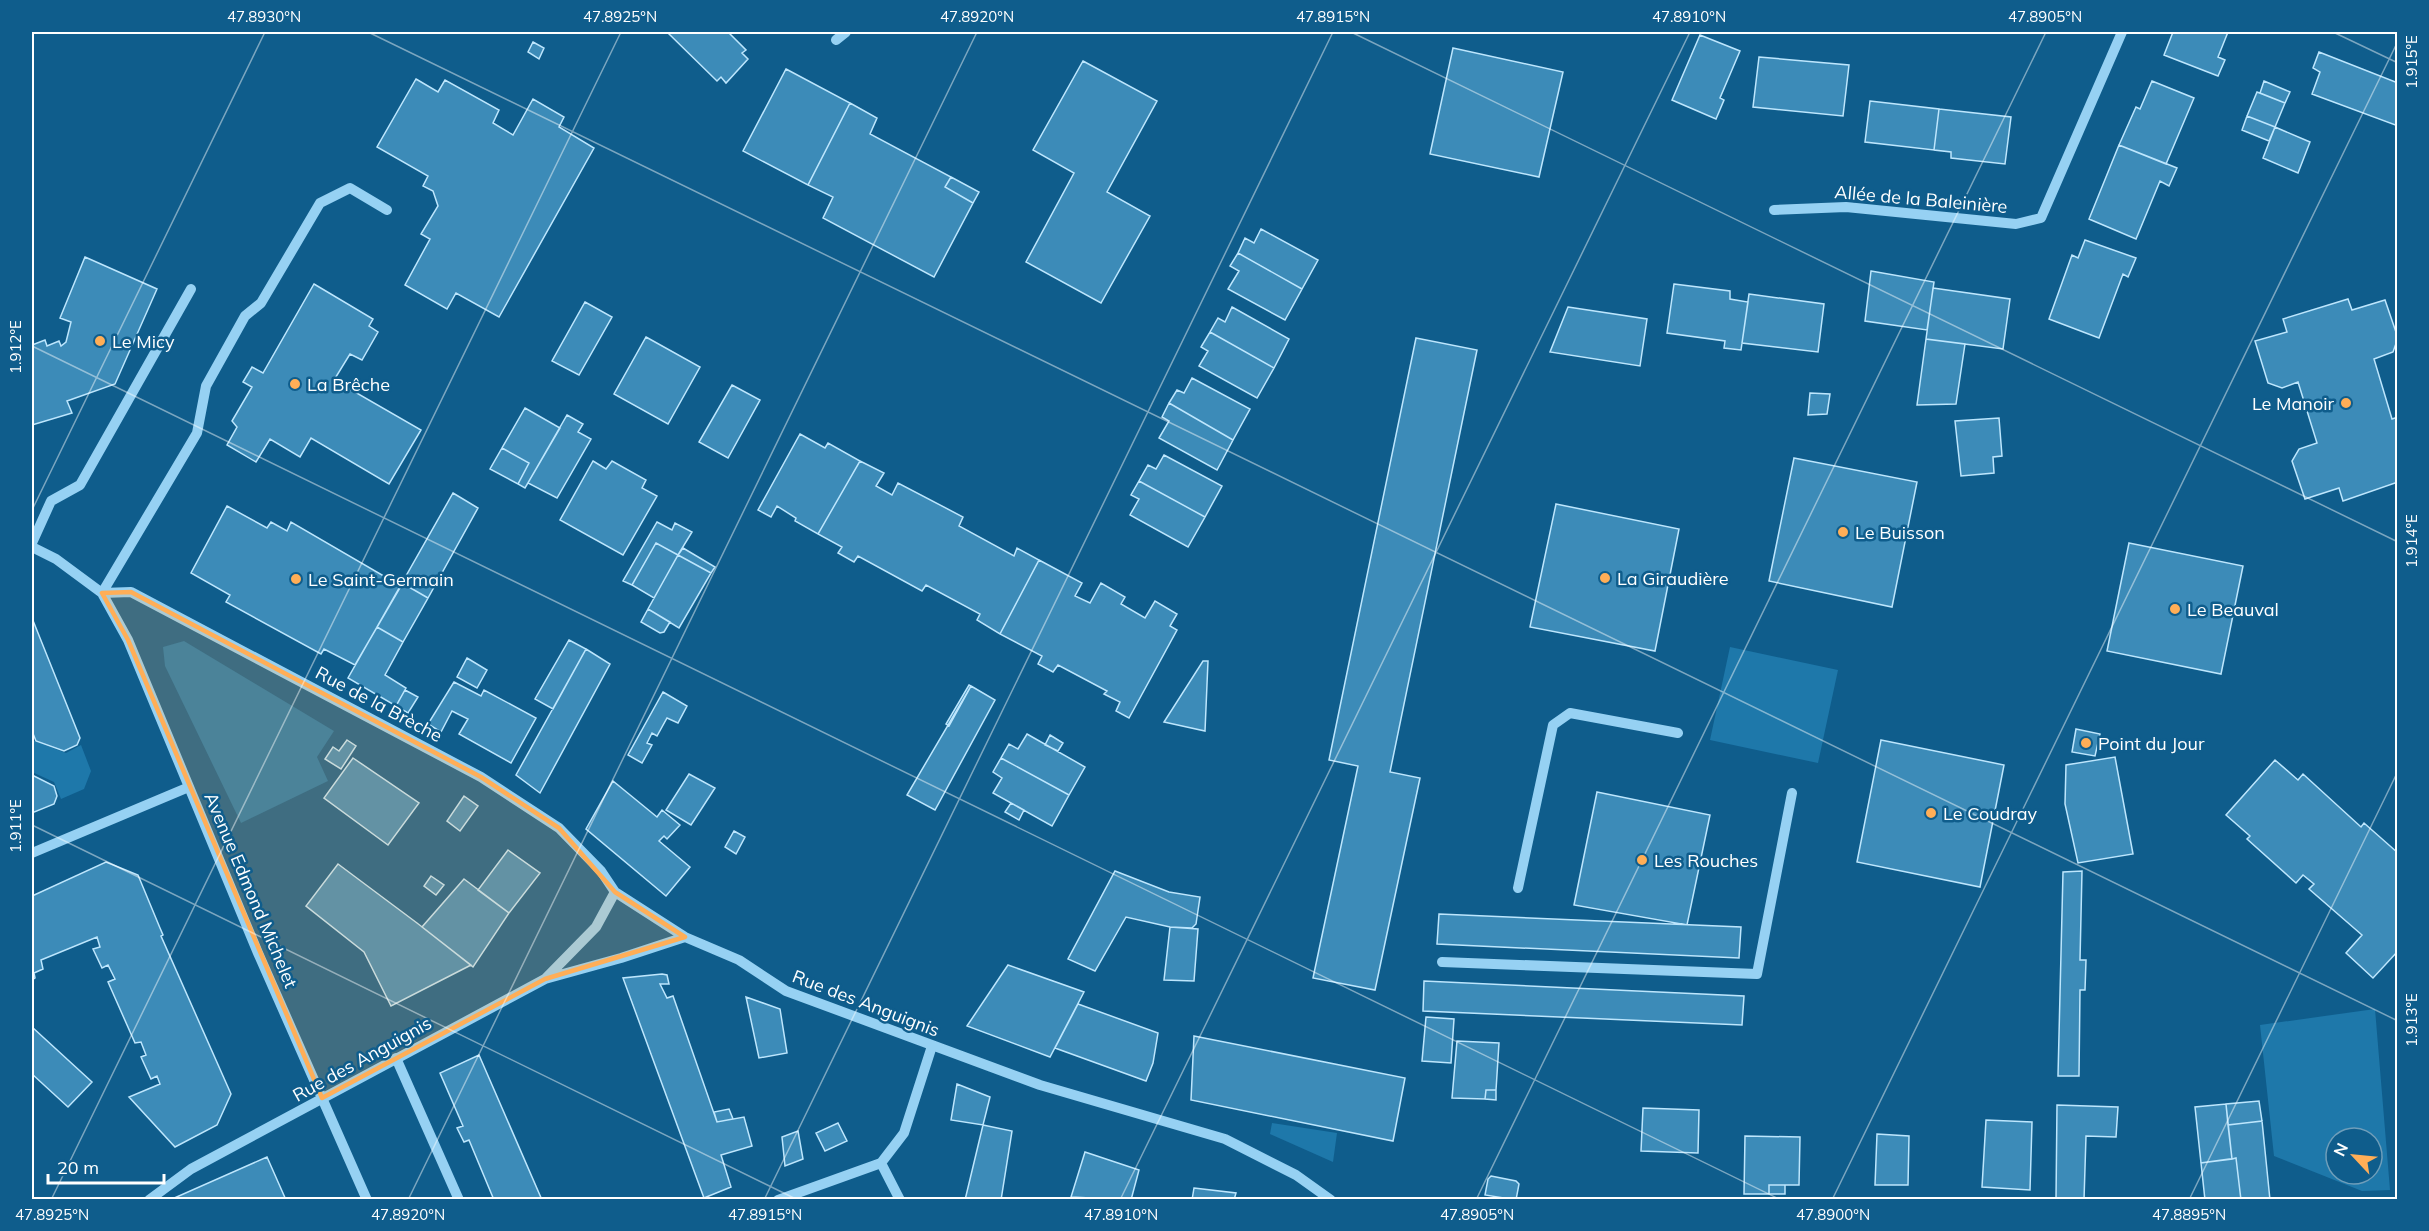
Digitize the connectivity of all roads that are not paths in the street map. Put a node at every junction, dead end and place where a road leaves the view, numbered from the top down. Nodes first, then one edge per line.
1 (846, 32) edge
2 (2122, 32) edge
3 (836, 40) dead end
4 (387, 210) dead end
5 (1774, 210) dead end
6 (191, 289) dead end
7 (32, 545) edge
8 (102, 593) junction
9 (1678, 733) dead end
10 (189, 787) junction
11 (1792, 793) dead end
12 (32, 853) edge
13 (1518, 888) dead end
14 (615, 892) junction
15 (684, 937) junction
16 (1442, 962) dead end
17 (545, 979) junction
18 (932, 1046) junction
19 (396, 1058) junction
20 (322, 1098) junction
21 (881, 1163) junction
22 (148, 1200) edge
23 (367, 1200) edge
24 (459, 1200) edge
25 (778, 1200) edge
26 (900, 1200) edge
27 (1331, 1200) edge

1 - 3 street
2 - 5 street, Allée de la Baleinière
4 - 8 street
6 - 7 street
7 - 8 street
8 - 10 street, Avenue Edmond Michelet
8 - 14 street, Rue de la Brèche
9 - 13 street
10 - 12 street
10 - 20 street, Avenue Edmond Michelet
11 - 16 street
14 - 15 street, Rue de la Brèche
14 - 17 street
15 - 17 street, Rue des Anguignis
15 - 18 street, Rue des Anguignis
17 - 19 street, Rue des Anguignis
18 - 21 street
18 - 27 street, Rue des Anguignis
19 - 20 street, Rue des Anguignis
19 - 24 street
20 - 22 street, Rue des Anguignis
20 - 23 street, Avenue Edmond Michelet
21 - 25 street
21 - 26 street

